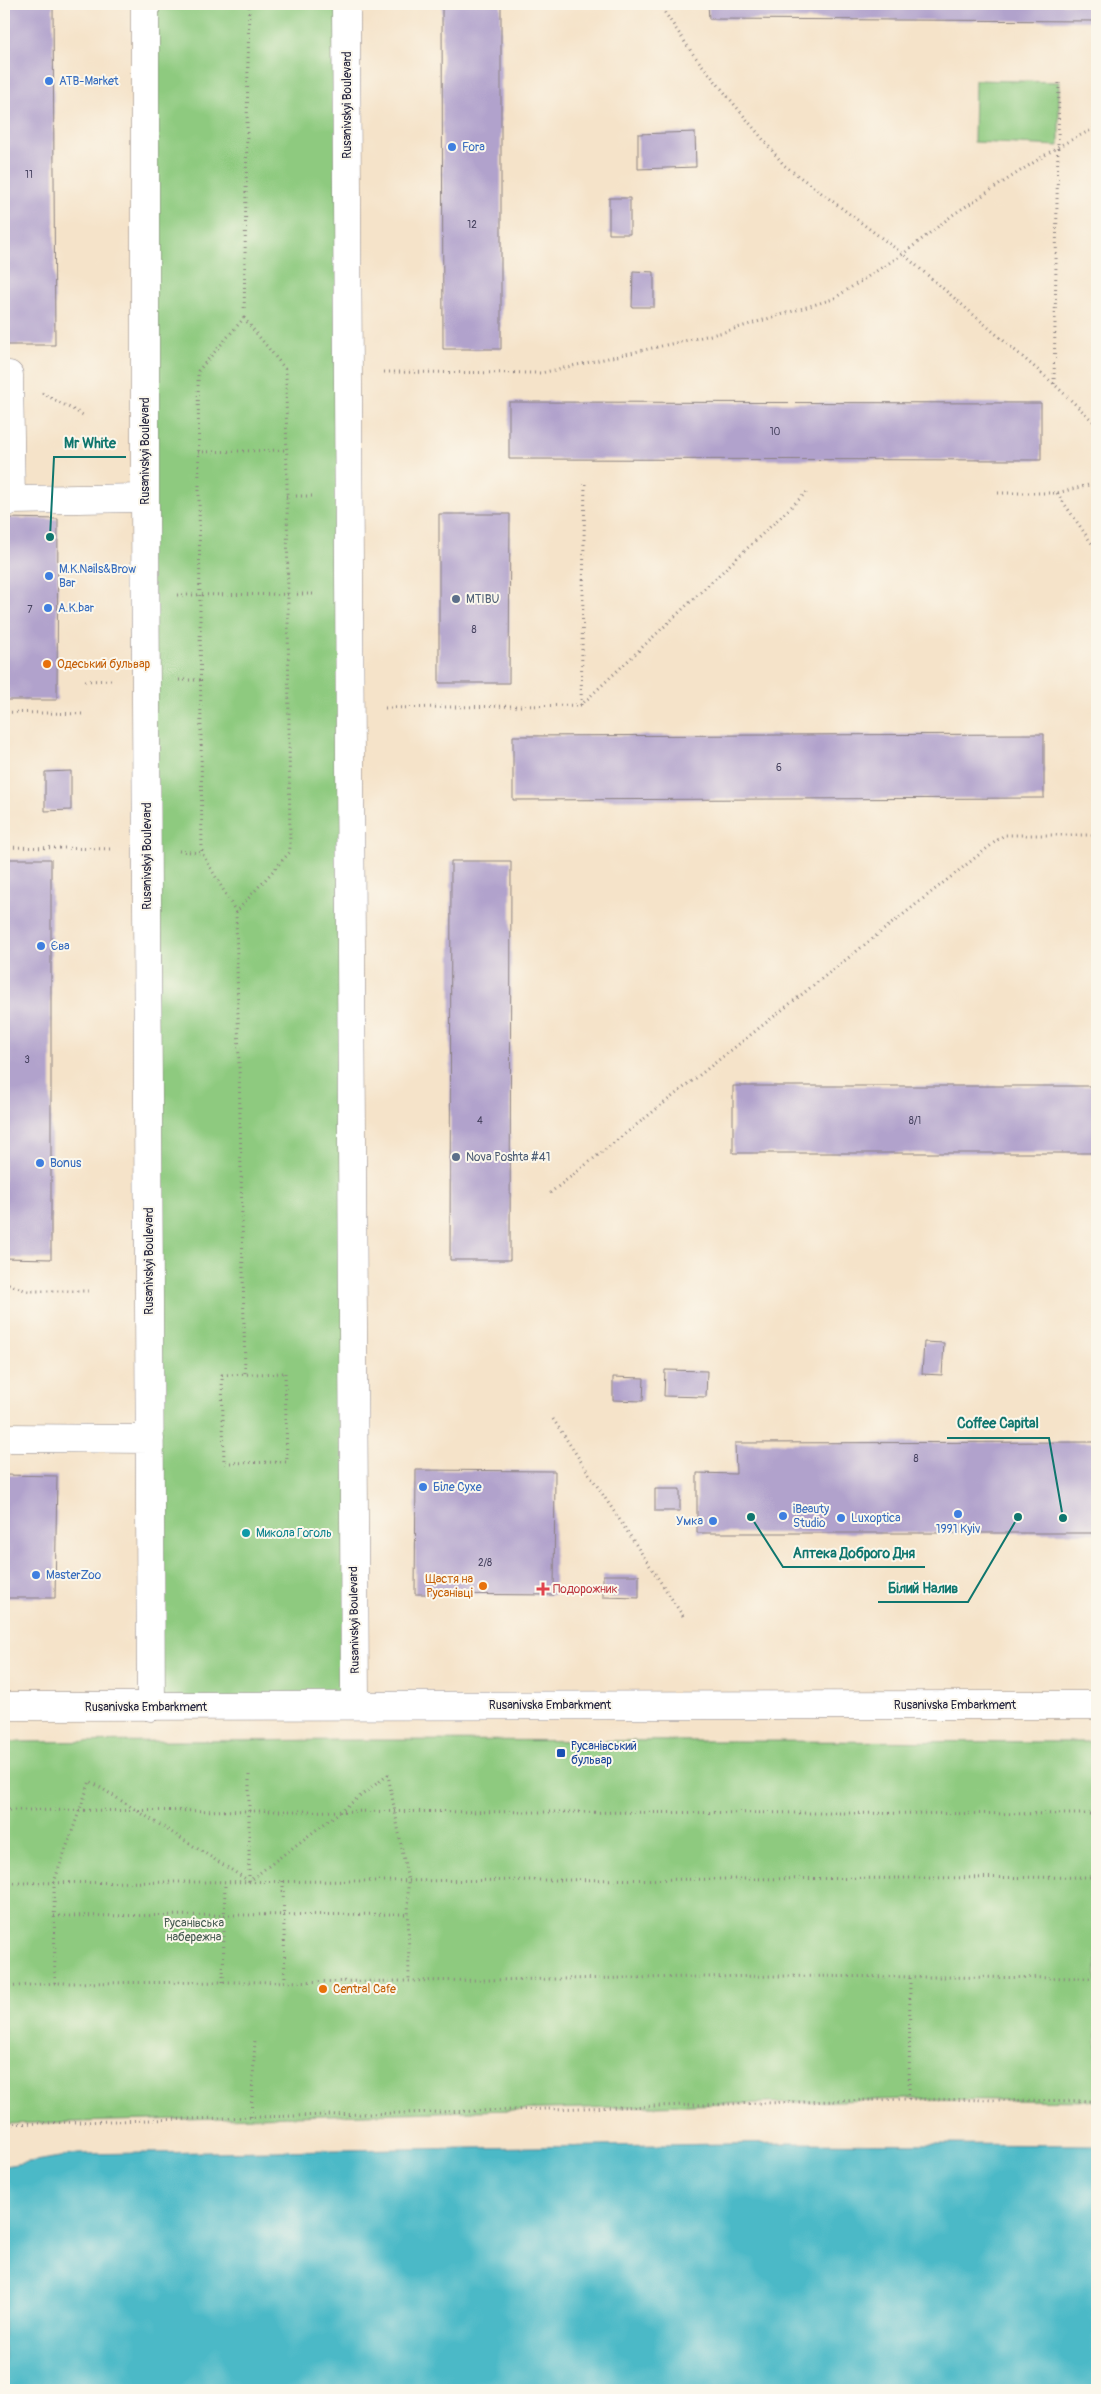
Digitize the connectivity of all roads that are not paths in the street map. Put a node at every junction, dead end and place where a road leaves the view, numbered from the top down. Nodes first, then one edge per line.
1 (145, 4) edge
2 (346, 4) edge
3 (9, 375) dead end
4 (145, 498) junction
5 (7, 502) edge
6 (4, 1438) edge
7 (150, 1439) junction
8 (355, 1705) junction
9 (4, 1706) edge
10 (1097, 1706) edge
11 (151, 1707) junction

1 - 4 street, Rusanivskyi Boulevard
2 - 8 street, Rusanivskyi Boulevard
3 - 5 street
4 - 5 street
4 - 7 street, Rusanivskyi Boulevard
6 - 7 street
7 - 11 street, Rusanivskyi Boulevard
8 - 10 street, Rusanivska Embarkment
8 - 11 street, Rusanivska Embarkment
9 - 11 street, Rusanivska Embarkment

